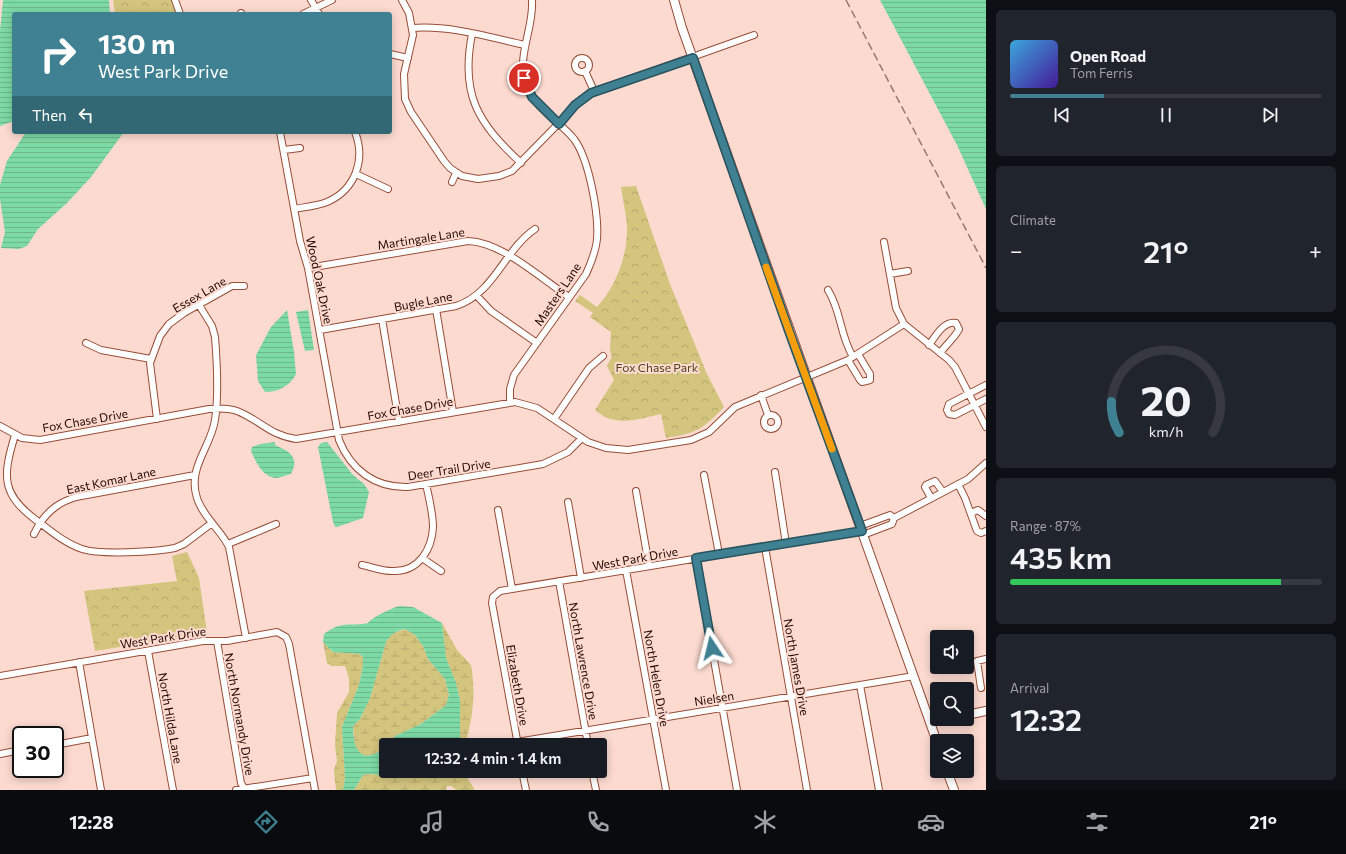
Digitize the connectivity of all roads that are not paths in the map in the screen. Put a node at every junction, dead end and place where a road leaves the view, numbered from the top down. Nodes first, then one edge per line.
1 (175, 0) edge
2 (311, 0) edge
3 (332, 0) edge
4 (402, 0) edge
5 (532, 0) edge
6 (674, 0) edge
7 (316, 8) junction
8 (179, 12) edge
9 (307, 12) edge
10 (318, 12) edge
11 (412, 28) junction
12 (472, 34) junction
13 (754, 35) dead end
14 (525, 45) junction
15 (392, 54) edge
16 (408, 58) junction
17 (693, 58) junction
18 (585, 71) dead end
19 (594, 91) junction
20 (559, 124) junction
21 (280, 134) edge
22 (355, 134) edge
23 (300, 148) dead end
24 (284, 150) junction
25 (521, 163) junction
26 (456, 173) junction
27 (356, 174) junction
28 (452, 182) dead end
29 (388, 188) dead end
30 (294, 209) junction
31 (535, 229) dead end
32 (884, 242) dead end
33 (509, 256) junction
34 (308, 268) junction
35 (908, 271) dead end
36 (890, 274) junction
37 (244, 286) dead end
38 (828, 290) dead end
39 (477, 296) junction
40 (569, 297) junction
41 (199, 304) junction
42 (436, 310) junction
43 (382, 319) junction
44 (904, 324) junction
45 (320, 330) junction
46 (86, 343) dead end
47 (537, 343) junction
48 (929, 345) junction
49 (940, 353) junction
50 (603, 356) dead end
51 (853, 357) junction
52 (151, 359) junction
53 (807, 378) junction
54 (986, 385) edge
55 (968, 394) junction
56 (762, 395) junction
57 (986, 400) edge
58 (510, 402) junction
59 (975, 405) junction
60 (216, 409) junction
61 (454, 412) junction
62 (768, 415) dead end
63 (157, 419) junction
64 (554, 419) junction
65 (400, 422) junction
66 (0, 426) edge
67 (986, 427) edge
68 (338, 432) junction
69 (15, 435) junction
70 (582, 438) junction
71 (986, 463) edge
72 (774, 472) dead end
73 (195, 475) junction
74 (704, 475) dead end
75 (426, 484) junction
76 (958, 484) junction
77 (636, 491) dead end
78 (942, 492) junction
79 (931, 498) junction
80 (568, 502) dead end
81 (498, 510) dead end
82 (971, 513) junction
83 (986, 516) edge
84 (894, 518) junction
85 (40, 523) junction
86 (212, 523) junction
87 (276, 524) dead end
88 (861, 530) junction
89 (986, 531) edge
90 (34, 534) dead end
91 (228, 544) junction
92 (786, 544) junction
93 (764, 548) junction
94 (719, 554) junction
95 (422, 558) junction
96 (696, 558) junction
97 (362, 565) dead end
98 (649, 566) junction
99 (626, 570) junction
100 (441, 572) dead end
101 (581, 578) junction
102 (559, 582) junction
103 (512, 589) junction
104 (496, 628) joint
105 (246, 638) junction
106 (217, 641) junction
107 (148, 651) junction
108 (986, 659) edge
109 (79, 662) junction
110 (986, 674) edge
111 (979, 675) junction
112 (0, 676) edge
113 (914, 676) junction
114 (860, 685) junction
115 (981, 688) dead end
116 (791, 698) junction
117 (722, 708) junction
118 (986, 711) edge
119 (974, 714) edge
120 (653, 719) junction
121 (930, 721) edge
122 (585, 731) junction
123 (92, 738) junction
124 (517, 738) edge
125 (549, 738) edge
126 (586, 738) edge
127 (64, 743) edge
128 (12, 752) edge
129 (0, 754) edge
130 (313, 778) junction
131 (523, 778) edge
132 (593, 778) edge
133 (950, 778) edge
134 (245, 789) edge
135 (101, 790) edge
136 (172, 790) edge
137 (236, 790) edge
138 (315, 790) edge
139 (526, 790) edge
140 (596, 790) edge
141 (666, 790) edge
142 (737, 790) edge
143 (807, 790) edge
144 (879, 790) edge
145 (954, 790) edge

1 - 8 street
2 - 7 street
3 - 7 street
4 - 11 street
5 - 14 street, Masters Lane
6 - 17 main road
7 - 9 street
7 - 10 street
11 - 12 street
11 - 16 street
12 - 14 street
12 - 25 street
13 - 17 street
14 - 20 street, Masters Lane
15 - 16 street
16 - 26 street
17 - 19 street
17 - 53 main road
18 - 19 street
19 - 20 street
20 - 25 street
20 - 40 street, Masters Lane
21 - 24 street, Wood Oak Drive
22 - 27 street
23 - 24 street
24 - 30 street, Wood Oak Drive
25 - 26 street
26 - 28 street
27 - 29 street
27 - 30 street
30 - 34 street, Wood Oak Drive
31 - 33 street, Bugle Lane
32 - 36 street
33 - 34 street, Martingale Lane
33 - 39 street, Bugle Lane
33 - 40 street, Martingale Lane
34 - 45 street, Wood Oak Drive
35 - 36 street
36 - 44 street
37 - 41 street, Essex Lane
38 - 51 street
39 - 42 street, Bugle Lane
39 - 47 street
40 - 47 street, Masters Lane
41 - 52 street, Essex Lane
41 - 60 street
42 - 43 street, Bugle Lane
42 - 61 street
43 - 45 street, Bugle Lane
43 - 65 street
44 - 48 street
44 - 51 street, Fox Chase Drive
45 - 68 street, Wood Oak Drive
46 - 52 street
47 - 58 street, Masters Lane
48 - 49 street
48 - 49 street
49 - 55 street
50 - 64 street
51 - 53 street, Fox Chase Drive
52 - 63 street, Essex Lane
53 - 56 street, Fox Chase Drive
53 - 88 main road
54 - 55 street
55 - 59 street
55 - 59 street
56 - 62 street
56 - 70 street, Fox Chase Drive
57 - 59 street
58 - 61 street, Fox Chase Drive
58 - 64 street, Fox Chase Drive
59 - 67 street
60 - 63 street, Fox Chase Drive
60 - 68 street, Fox Chase Drive
60 - 73 street
61 - 65 street, Fox Chase Drive
63 - 69 street, Fox Chase Drive
64 - 70 street, Fox Chase Drive
65 - 68 street, Fox Chase Drive
66 - 69 street, Fox Chase Drive
68 - 75 street, Deer Trail Drive
69 - 85 street
70 - 75 street, Deer Trail Drive
71 - 76 street
72 - 92 street
73 - 85 street, East Komar Lane
73 - 86 street
74 - 94 street
75 - 95 street
76 - 78 street
76 - 82 street
77 - 98 street
78 - 79 street
78 - 79 street
79 - 84 street
80 - 101 street
81 - 103 street
82 - 83 street
82 - 89 street
84 - 88 street
84 - 88 street
85 - 86 street
85 - 90 street, East Komar Lane
86 - 91 street
87 - 91 street
88 - 92 street, West Park Drive
88 - 113 main road
91 - 105 street
92 - 93 street, West Park Drive
93 - 94 street, West Park Drive
93 - 116 street, North James Drive
94 - 96 street, West Park Drive
95 - 97 street
95 - 100 street
96 - 98 street, West Park Drive
96 - 117 street
98 - 99 street, West Park Drive
99 - 101 street, West Park Drive
99 - 120 street, North Helen Drive
101 - 102 street, West Park Drive
102 - 103 street, West Park Drive
102 - 122 street, North Lawrence Drive
103 - 104 street, West Park Drive
104 - 124 street, Elizabeth Drive
105 - 106 street, West Park Drive
105 - 130 street, West Park Drive
106 - 107 street, West Park Drive
106 - 134 street, North Normandy Drive
107 - 109 street, West Park Drive
107 - 136 street, North Hilda Lane
108 - 111 street
109 - 112 street, West Park Drive
109 - 123 street
110 - 111 street
111 - 115 street
113 - 114 street, Nielsen
113 - 121 main road
114 - 116 street, Nielsen
114 - 144 street
116 - 117 street, Nielsen
116 - 143 street, North James Drive
117 - 120 street, Nielsen
117 - 142 street
118 - 119 main road
120 - 122 street, Nielsen
120 - 141 street, North Helen Drive
122 - 125 street, Nielsen
122 - 126 street, North Lawrence Drive
123 - 127 street
123 - 135 street
128 - 129 street
130 - 134 street
130 - 138 street
131 - 139 street
132 - 140 street
133 - 145 main road
134 - 137 street

